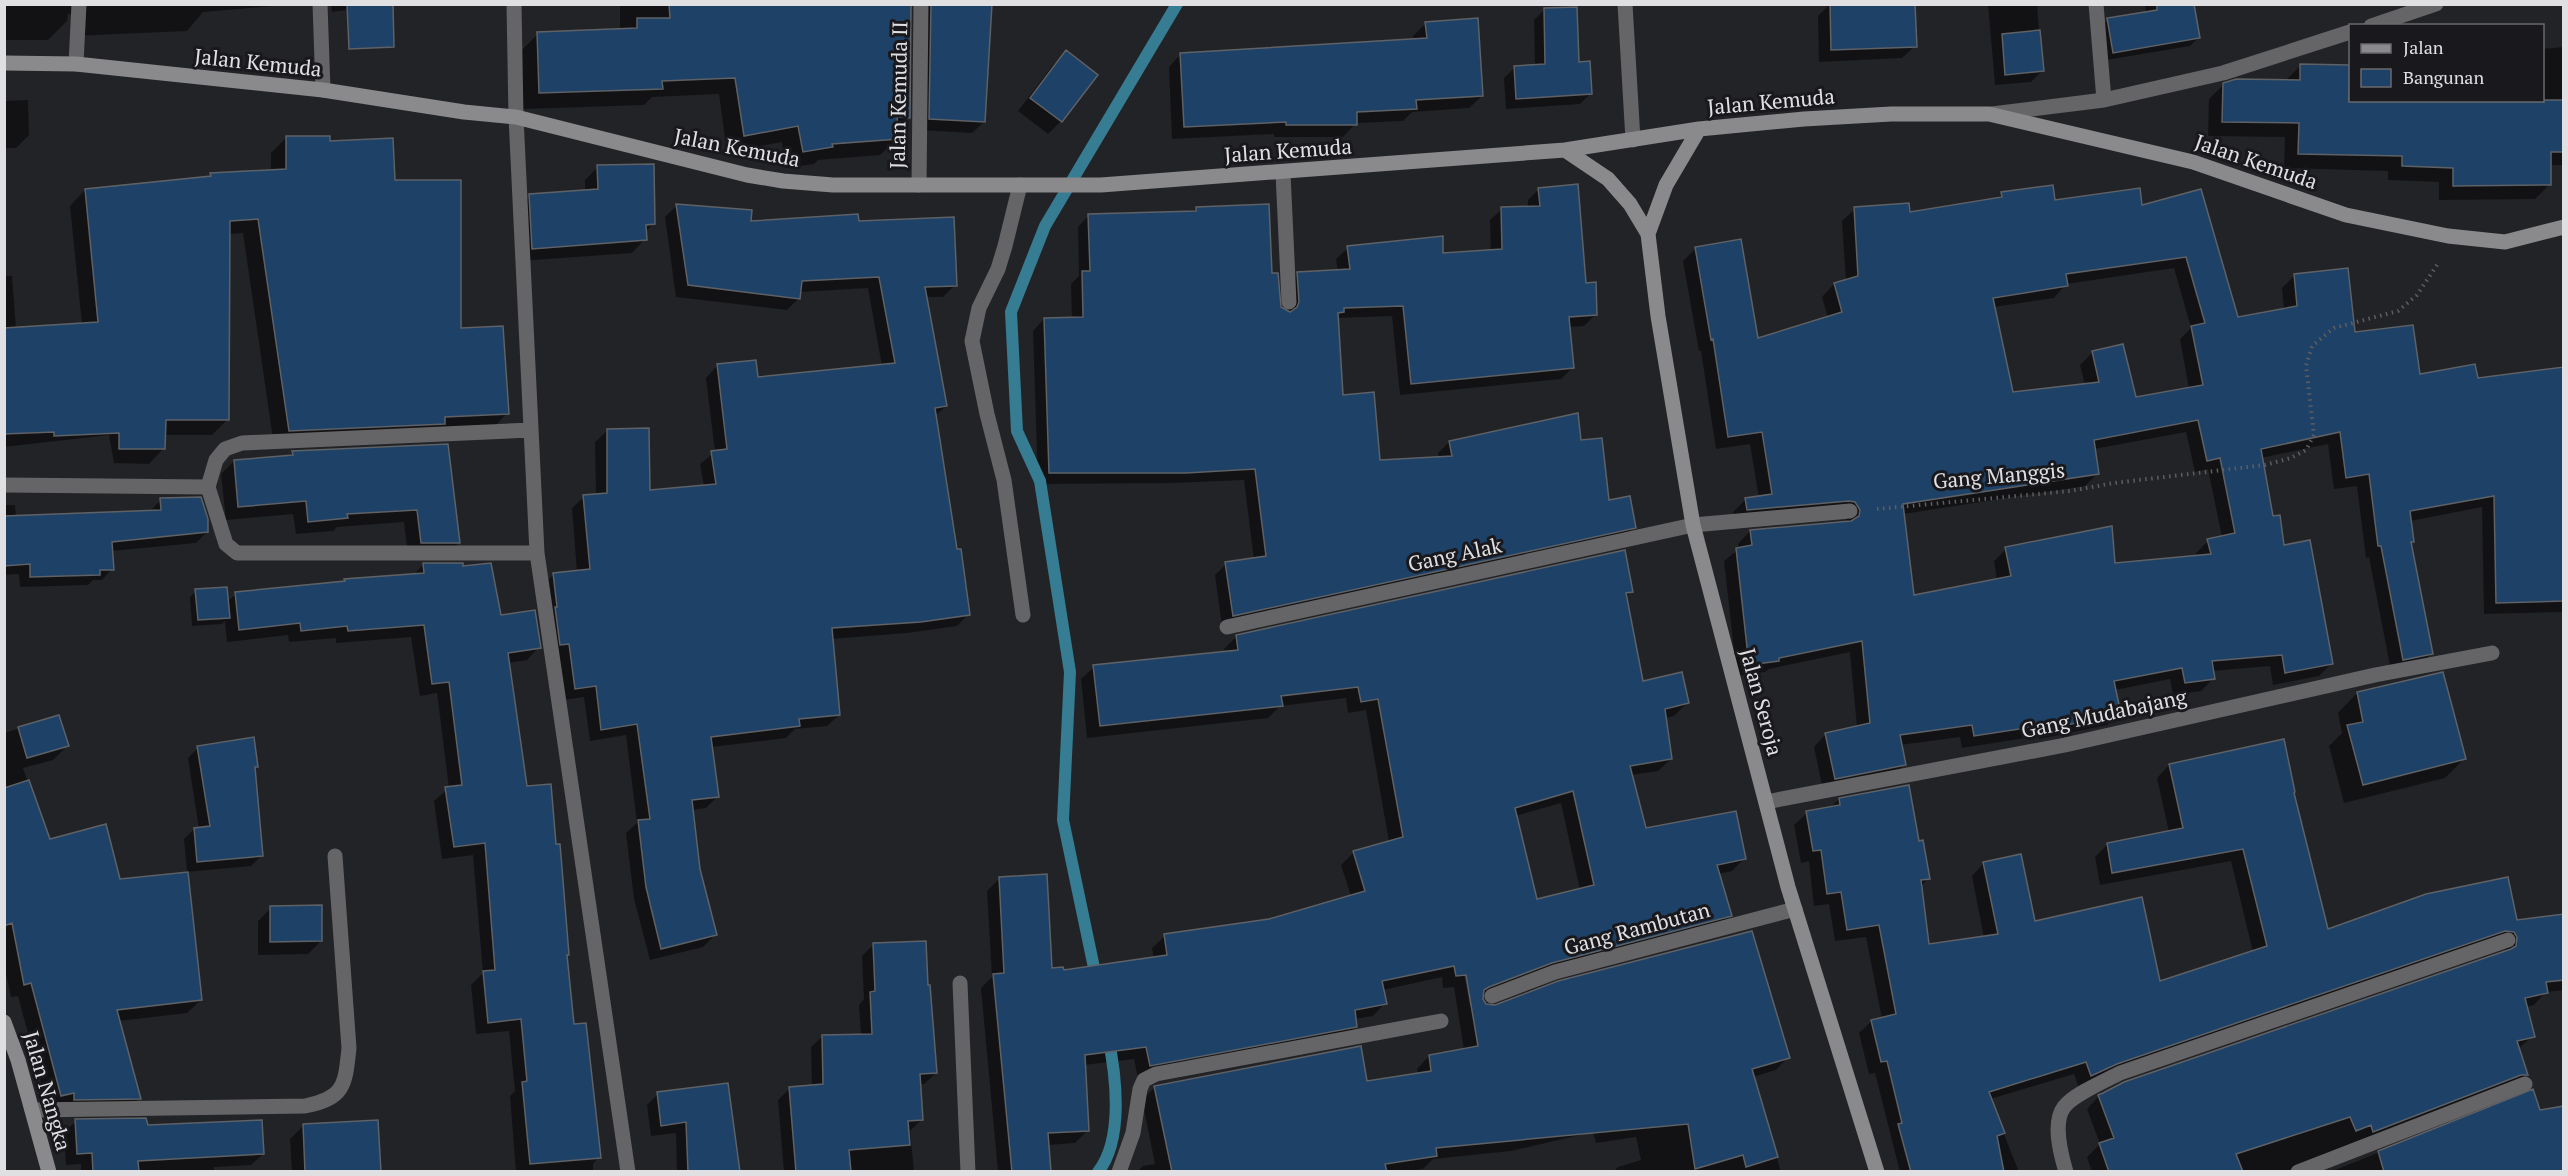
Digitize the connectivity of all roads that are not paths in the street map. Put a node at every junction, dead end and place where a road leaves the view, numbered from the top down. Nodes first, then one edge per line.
1 (79, 4) edge
2 (320, 4) edge
3 (513, 4) edge
4 (921, 4) edge
5 (1625, 4) edge
6 (2096, 4) edge
7 (2436, 4) edge
8 (2377, 24) edge
9 (2349, 32) edge
10 (4, 63) edge
11 (76, 64) junction
12 (323, 90) junction
13 (2104, 100) junction
14 (1989, 114) junction
15 (516, 117) junction
16 (1699, 129) junction
17 (1633, 140) junction
18 (1565, 150) junction
19 (1283, 173) junction
20 (919, 185) junction
21 (1027, 185) junction
22 (2564, 227) edge
23 (1648, 234) junction
24 (1289, 302) dead end
25 (531, 430) junction
26 (4, 485) edge
27 (208, 487) junction
28 (1850, 512) road end
29 (1693, 525) junction
30 (537, 553) junction
31 (1023, 615) dead end
32 (1227, 627) dead end
33 (2492, 653) dead end
34 (1766, 802) junction
35 (335, 856) dead end
36 (1795, 909) junction
37 (2508, 940) dead end
38 (960, 983) dead end
39 (1492, 996) dead end
40 (1441, 1021) dead end
41 (4, 1022) edge
42 (2525, 1084) dead end
43 (32, 1110) junction
44 (49, 1172) edge
45 (628, 1172) edge
46 (968, 1172) edge
47 (1119, 1172) edge
48 (1876, 1172) edge
49 (2066, 1172) edge
50 (2298, 1172) edge

1 - 11 street
2 - 12 street
3 - 15 street
4 - 20 street, Jalan Kemuda II
5 - 17 street
6 - 13 street
7 - 8 street
9 - 13 street
10 - 11 street, Jalan Kemuda
11 - 12 street, Jalan Kemuda
12 - 15 street, Jalan Kemuda
13 - 14 street
14 - 16 street, Jalan Kemuda
14 - 22 street, Jalan Kemuda
15 - 20 street, Jalan Kemuda
15 - 25 street
16 - 17 street, Jalan Kemuda
16 - 23 street, Jalan Seroja
17 - 18 street, Jalan Kemuda
18 - 19 street, Jalan Kemuda
18 - 23 street, Jalan Seroja
19 - 21 street, Jalan Kemuda
19 - 24 street
20 - 21 street, Jalan Kemuda
21 - 31 street
23 - 29 street, Jalan Seroja
25 - 27 street
25 - 30 street
26 - 27 street
27 - 30 street
28 - 29 street
29 - 32 street, Gang Alak
29 - 34 street, Jalan Seroja
30 - 45 street
33 - 34 street, Gang Mudabajang
34 - 36 street, Jalan Seroja
35 - 43 street
36 - 39 street, Gang Rambutan
36 - 48 street, Jalan Seroja
37 - 49 street
38 - 46 street
40 - 47 street
41 - 43 street, Jalan Nangka
42 - 50 street
43 - 44 street, Jalan Nangka

